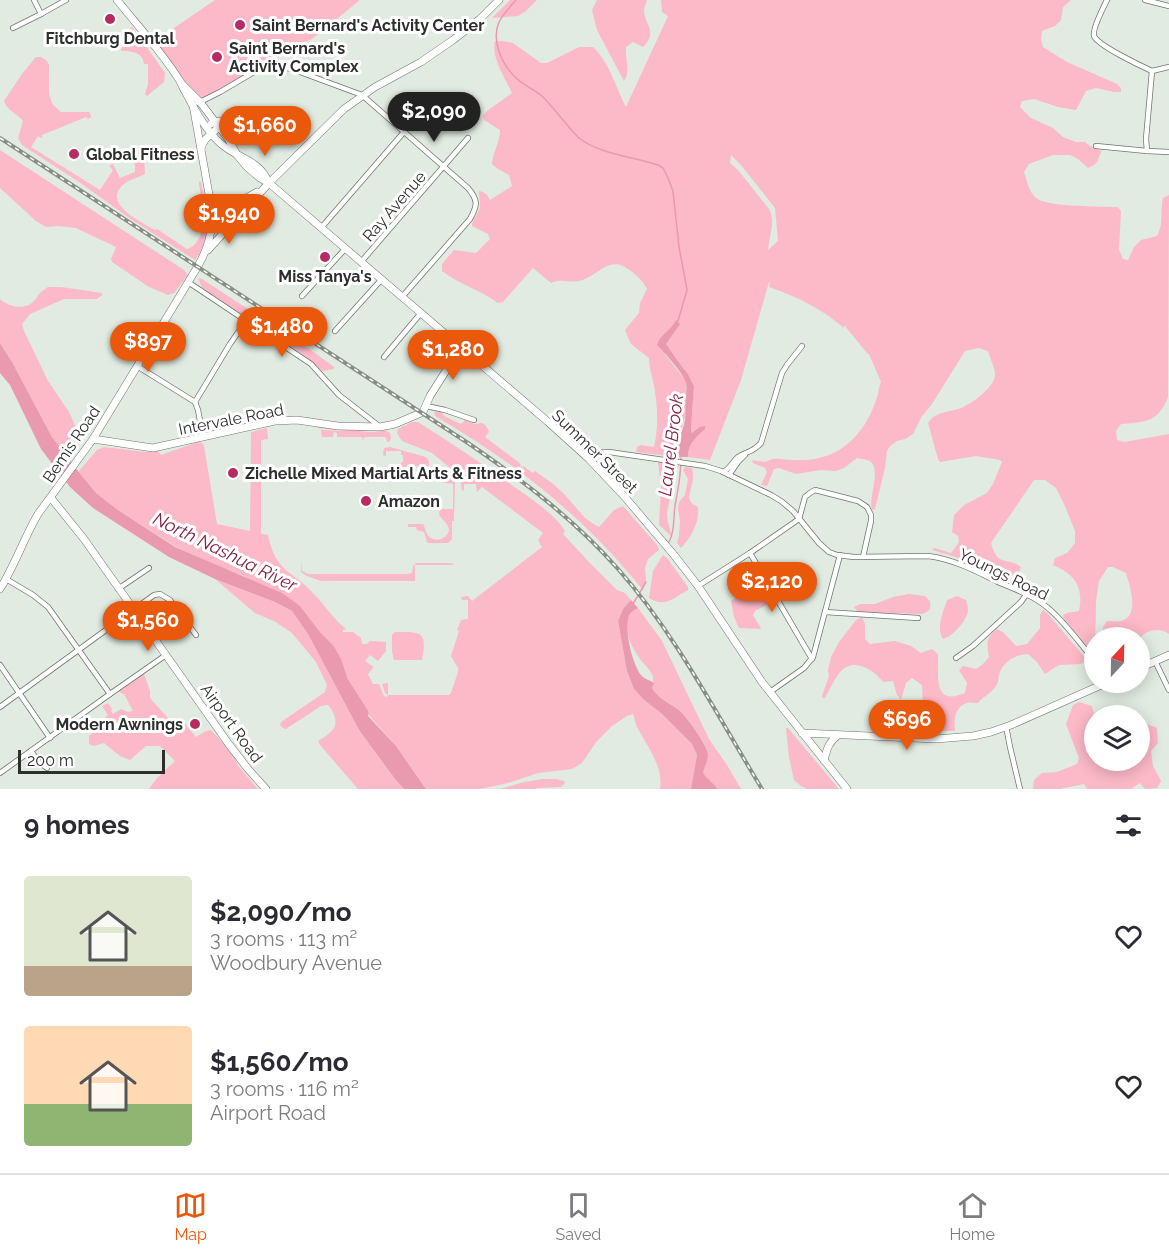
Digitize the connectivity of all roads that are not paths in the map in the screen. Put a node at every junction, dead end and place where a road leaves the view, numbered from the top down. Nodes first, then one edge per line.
1 (34, 0) edge
2 (66, 0) edge
3 (117, 0) edge
4 (499, 0) edge
5 (1107, 0) edge
6 (1144, 0) edge
7 (1169, 6) edge
8 (41, 14) junction
9 (14, 28) dead end
10 (1169, 68) edge
11 (1152, 71) junction
12 (362, 95) junction
13 (197, 104) junction
14 (213, 128) junction
15 (404, 132) junction
16 (468, 138) dead end
17 (200, 145) junction
18 (1096, 146) dead end
19 (1147, 151) junction
20 (1169, 152) edge
21 (444, 166) junction
22 (269, 183) junction
23 (211, 207) junction
24 (321, 228) junction
25 (345, 249) junction
26 (204, 254) junction
27 (361, 262) junction
28 (381, 280) junction
29 (188, 282) junction
30 (302, 296) dead end
31 (402, 297) junction
32 (422, 313) junction
33 (246, 321) junction
34 (335, 332) dead end
35 (802, 346) dead end
36 (461, 347) junction
37 (384, 357) dead end
38 (137, 366) junction
39 (195, 402) junction
40 (426, 406) junction
41 (474, 420) dead end
42 (380, 427) junction
43 (203, 437) junction
44 (93, 440) junction
45 (747, 453) junction
46 (589, 459) junction
47 (723, 472) junction
48 (729, 476) junction
49 (51, 498) junction
50 (799, 519) junction
51 (750, 553) junction
52 (840, 555) junction
53 (863, 557) junction
54 (149, 568) dead end
55 (6, 579) junction
56 (698, 586) junction
57 (0, 589) edge
58 (118, 589) junction
59 (1026, 595) junction
60 (133, 610) junction
61 (825, 612) junction
62 (918, 618) dead end
63 (196, 635) dead end
64 (1084, 648) edge
65 (79, 651) junction
66 (166, 655) junction
67 (1169, 655) edge
68 (956, 658) dead end
69 (812, 659) junction
70 (1155, 661) junction
71 (1150, 663) edge
72 (0, 664) edge
73 (1169, 690) edge
74 (770, 692) junction
75 (1084, 692) edge
76 (18, 693) junction
77 (110, 694) junction
78 (0, 707) edge
79 (1006, 726) junction
80 (802, 733) junction
81 (837, 736) junction
82 (50, 738) junction
83 (31, 751) junction
84 (824, 760) junction
85 (47, 768) dead end
86 (0, 773) edge
87 (266, 789) edge
88 (847, 789) edge
89 (1020, 789) edge

1 - 8 street
2 - 8 street
3 - 13 main road
4 - 12 main road
5 - 11 street
6 - 7 street
8 - 9 street
10 - 11 street
11 - 19 street
12 - 13 street
12 - 15 street
12 - 22 main road
13 - 14 main road
13 - 17 main road, Bemis Road
14 - 17 main road
14 - 22 main road, Summer Street
15 - 21 street
15 - 24 street
16 - 21 street, Ray Avenue
17 - 23 main road, Bemis Road
18 - 19 street
19 - 20 street
21 - 27 street, Ray Avenue
21 - 31 street
22 - 23 main road
22 - 24 main road, Summer Street
22 - 26 main road
23 - 26 main road, Bemis Road
24 - 25 main road, Summer Street
25 - 27 main road, Summer Street
25 - 30 street
26 - 29 main road, Bemis Road
27 - 28 main road, Summer Street
28 - 31 main road, Summer Street
28 - 34 street
29 - 33 street
29 - 38 main road, Bemis Road
31 - 32 main road, Summer Street
32 - 36 main road, Summer Street
32 - 37 street
33 - 39 street
33 - 42 street
35 - 45 street
36 - 40 main road
36 - 46 main road, Summer Street
38 - 39 street
38 - 44 main road, Bemis Road
39 - 43 street
40 - 41 street
40 - 42 main road, Intervale Road
42 - 43 main road, Intervale Road
43 - 44 main road, Intervale Road
44 - 49 main road, Bemis Road
45 - 47 street
45 - 48 street
46 - 47 street, Youngs Road
46 - 56 main road, Summer Street
47 - 48 street, Youngs Road
48 - 50 street, Youngs Road
49 - 55 main road, Bemis Road
49 - 58 main road, Airport Road
50 - 51 street
50 - 52 street, Youngs Road
50 - 53 street
51 - 56 street
51 - 69 street
52 - 53 street, Youngs Road
52 - 61 street
53 - 59 street, Youngs Road
54 - 58 street
55 - 57 main road, Bemis Road
55 - 65 street
56 - 74 main road, Summer Street
58 - 60 main road, Airport Road
59 - 64 street, Youngs Road
59 - 68 street
60 - 63 street
60 - 65 street
60 - 66 main road, Airport Road
61 - 62 street
61 - 69 street
65 - 76 street
65 - 77 street
66 - 77 street
66 - 87 main road, Airport Road
67 - 70 main road
69 - 74 street
70 - 71 main road
70 - 73 street
72 - 76 street
74 - 80 main road, Summer Street
75 - 79 main road
76 - 78 street
76 - 82 street
77 - 82 street
79 - 81 main road
79 - 89 street
80 - 81 main road
80 - 84 main road, Summer Street
81 - 84 main road
82 - 83 street
83 - 85 street
83 - 86 street
84 - 88 main road, Summer Street

